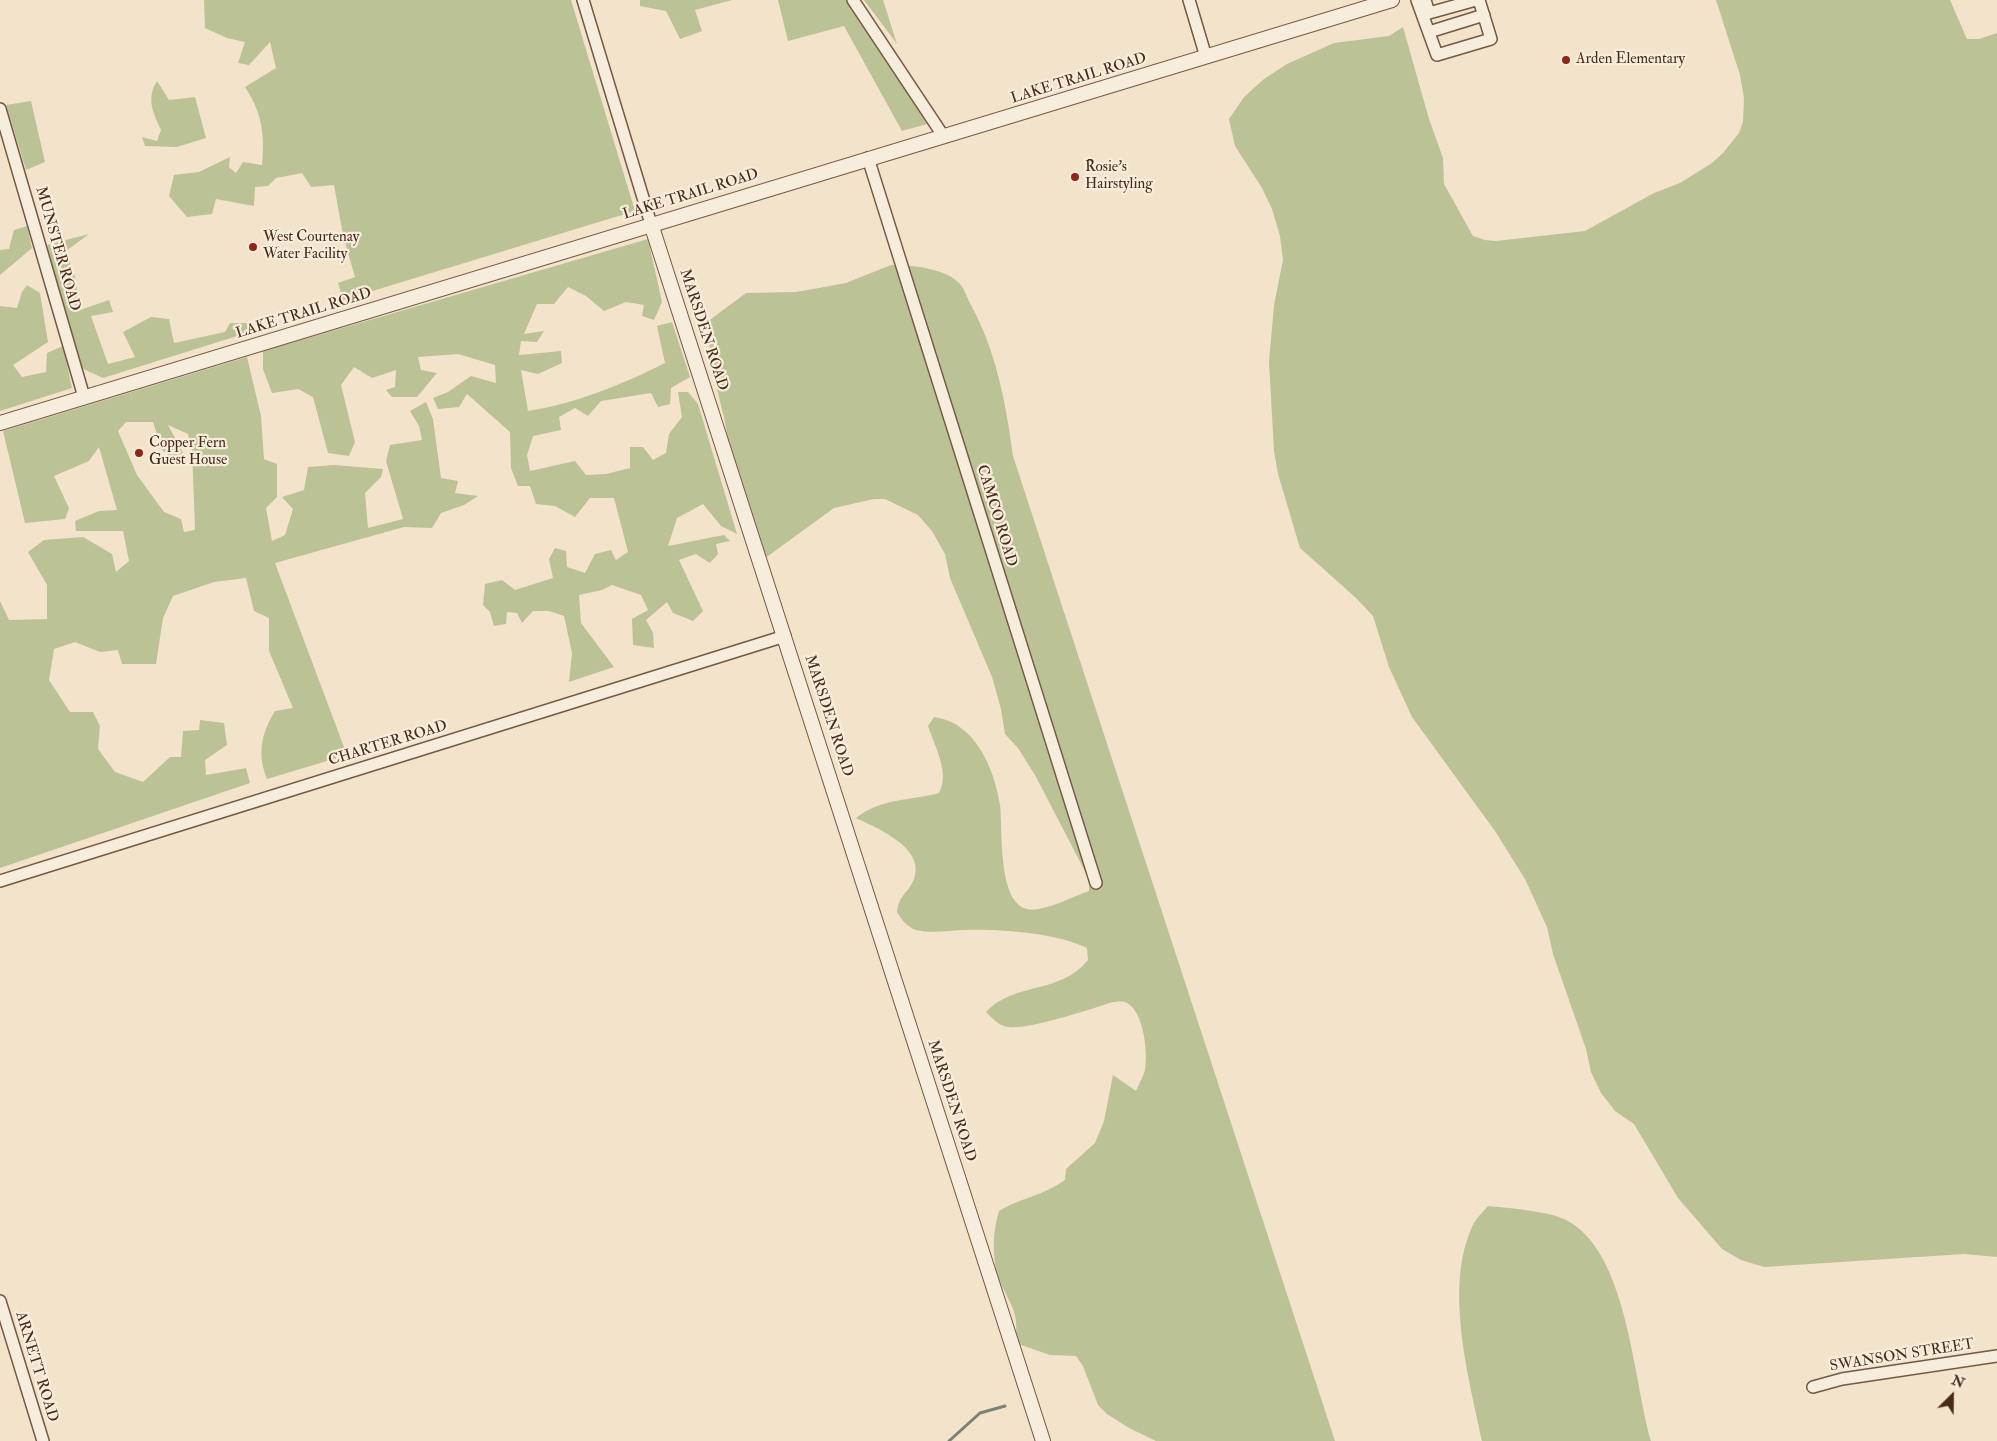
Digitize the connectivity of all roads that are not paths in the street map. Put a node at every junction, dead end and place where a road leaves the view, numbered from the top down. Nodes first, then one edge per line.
1 (583, 0) edge
2 (853, 0) edge
3 (1189, 0) edge
4 (1392, 0) edge
5 (1417, 0) edge
6 (1426, 0) edge
7 (1477, 0) edge
8 (1484, 16) junction
9 (1429, 32) junction
10 (1206, 57) junction
11 (0, 109) edge
12 (944, 137) junction
13 (868, 158) junction
14 (651, 224) junction
15 (84, 397) junction
16 (0, 423) edge
17 (785, 636) junction
18 (0, 882) edge
19 (1096, 883) dead end
20 (0, 1301) edge
21 (1997, 1356) edge
22 (1813, 1387) dead end
23 (43, 1441) edge
24 (1043, 1441) edge

1 - 14 street, MARSDEN ROAD
2 - 12 street
3 - 10 street
4 - 10 street, LAKE TRAIL ROAD
5 - 9 street
6 - 7 street
7 - 8 street
8 - 9 street
8 - 9 street
10 - 12 street, LAKE TRAIL ROAD
11 - 15 street, MUNSTER ROAD
12 - 13 street, LAKE TRAIL ROAD
13 - 14 street, LAKE TRAIL ROAD
13 - 19 street, CAMCO ROAD
14 - 15 street, LAKE TRAIL ROAD
14 - 17 street, MARSDEN ROAD
15 - 16 street, LAKE TRAIL ROAD
17 - 18 street, CHARTER ROAD
17 - 24 street, MARSDEN ROAD
20 - 23 street, ARNETT ROAD
21 - 22 street, SWANSON STREET

